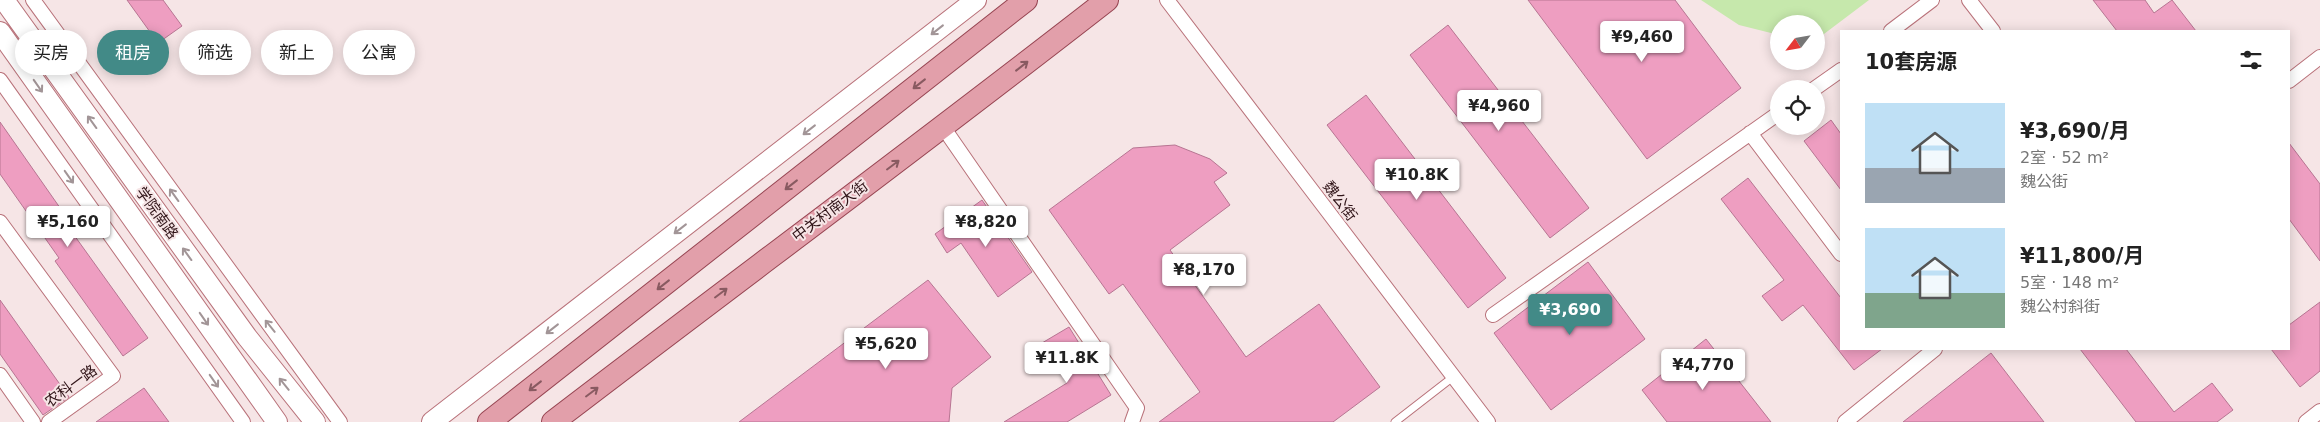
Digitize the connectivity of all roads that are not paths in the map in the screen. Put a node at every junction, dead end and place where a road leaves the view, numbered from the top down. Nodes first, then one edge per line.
1 (4, 0) edge
2 (33, 0) edge
3 (976, 0) edge
4 (1026, 0) edge
5 (1107, 0) edge
6 (1167, 0) edge
7 (1932, 0) edge
8 (1969, 0) edge
9 (1892, 30) edge
10 (1992, 30) edge
11 (0, 32) edge
12 (2320, 57) edge
13 (1840, 71) edge
14 (0, 80) edge
15 (2290, 80) edge
16 (1825, 81) edge
17 (1770, 119) edge
18 (943, 127) junction
19 (1750, 133) junction
20 (0, 222) edge
21 (1840, 253) edge
22 (1493, 315) dead end
23 (1931, 350) edge
24 (1917, 354) edge
25 (0, 375) edge
26 (1454, 377) junction
27 (2320, 411) edge
28 (33, 422) edge
29 (49, 422) edge
30 (243, 422) edge
31 (277, 422) edge
32 (315, 422) edge
33 (340, 422) edge
34 (432, 422) edge
35 (489, 422) edge
36 (553, 422) edge
37 (1132, 422) edge
38 (1395, 422) edge
39 (1488, 422) edge
40 (1845, 422) edge
41 (2306, 422) edge

32 -> 1 main road, 学院南路
33 -> 2 street
3 -> 34 main road
4 -> 35 main road
18 -> 5 main road, 中关村南大街
6 - 26 street, 魏公街
7 - 9 street
8 - 10 street
11 -> 31 main road, 学院南路
12 - 15 street
13 - 16 street
14 -> 30 street
17 - 19 street
36 -> 18 main road, 中关村南大街
18 - 37 street
19 - 21 street
19 - 22 street
20 - 29 street, 农科一路
23 - 24 street
24 - 40 street
25 - 28 street
26 - 38 lane
26 - 39 street, 魏公街
27 - 41 street

